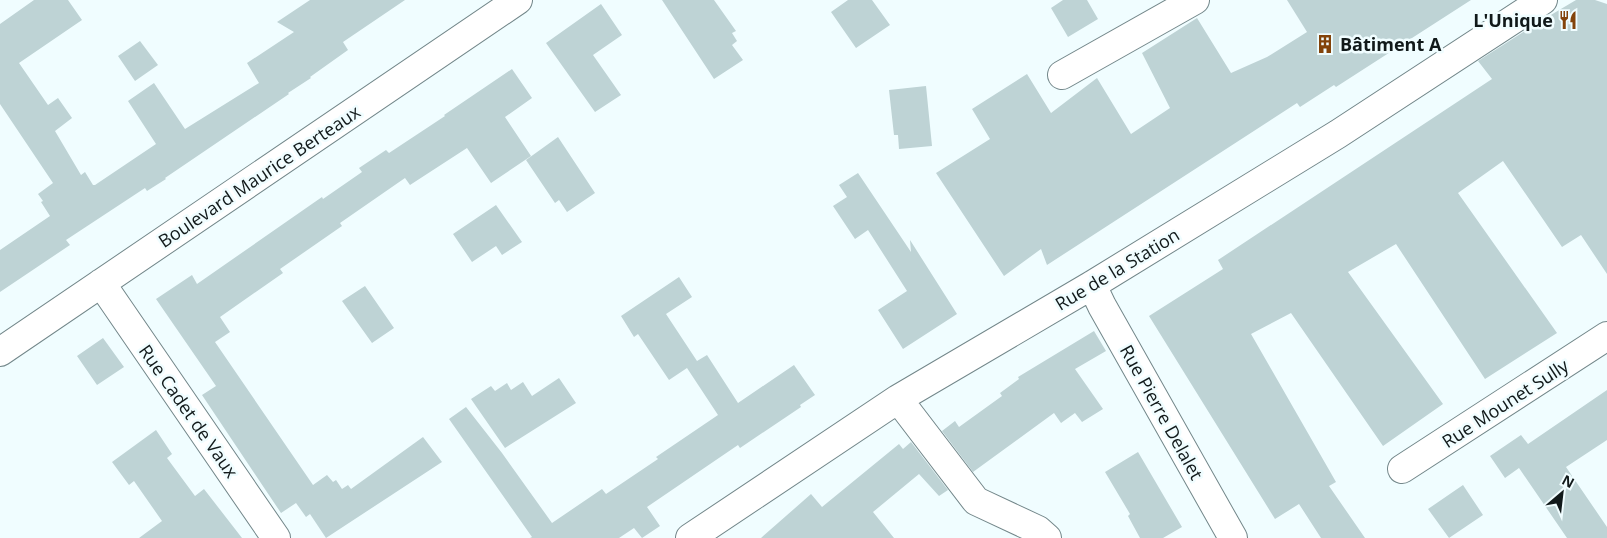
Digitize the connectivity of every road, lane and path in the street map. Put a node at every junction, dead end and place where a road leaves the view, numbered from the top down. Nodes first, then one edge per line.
1 (518, 0) edge
2 (1195, 0) edge
3 (1543, 0) edge
4 (1515, 8) edge
5 (1062, 75) dead end
6 (100, 283) junction
7 (1092, 285) junction
8 (1607, 336) edge
9 (0, 352) edge
10 (898, 399) junction
11 (1402, 469) dead end
12 (276, 538) edge
13 (690, 538) edge
14 (1047, 538) edge
15 (1233, 538) edge

1 - 6 street, Boulevard Maurice Berteaux
2 - 5 street
3 - 4 street, Rue de la Station
4 - 7 street, Rue de la Station
6 - 9 street, Boulevard Maurice Berteaux
6 - 12 street, Rue Cadet de Vaux
7 - 10 street, Rue de la Station
7 - 15 street, Rue Pierre Delalet
8 - 11 street, Rue Mounet Sully
10 - 13 street, Rue de la Station
10 - 14 street

